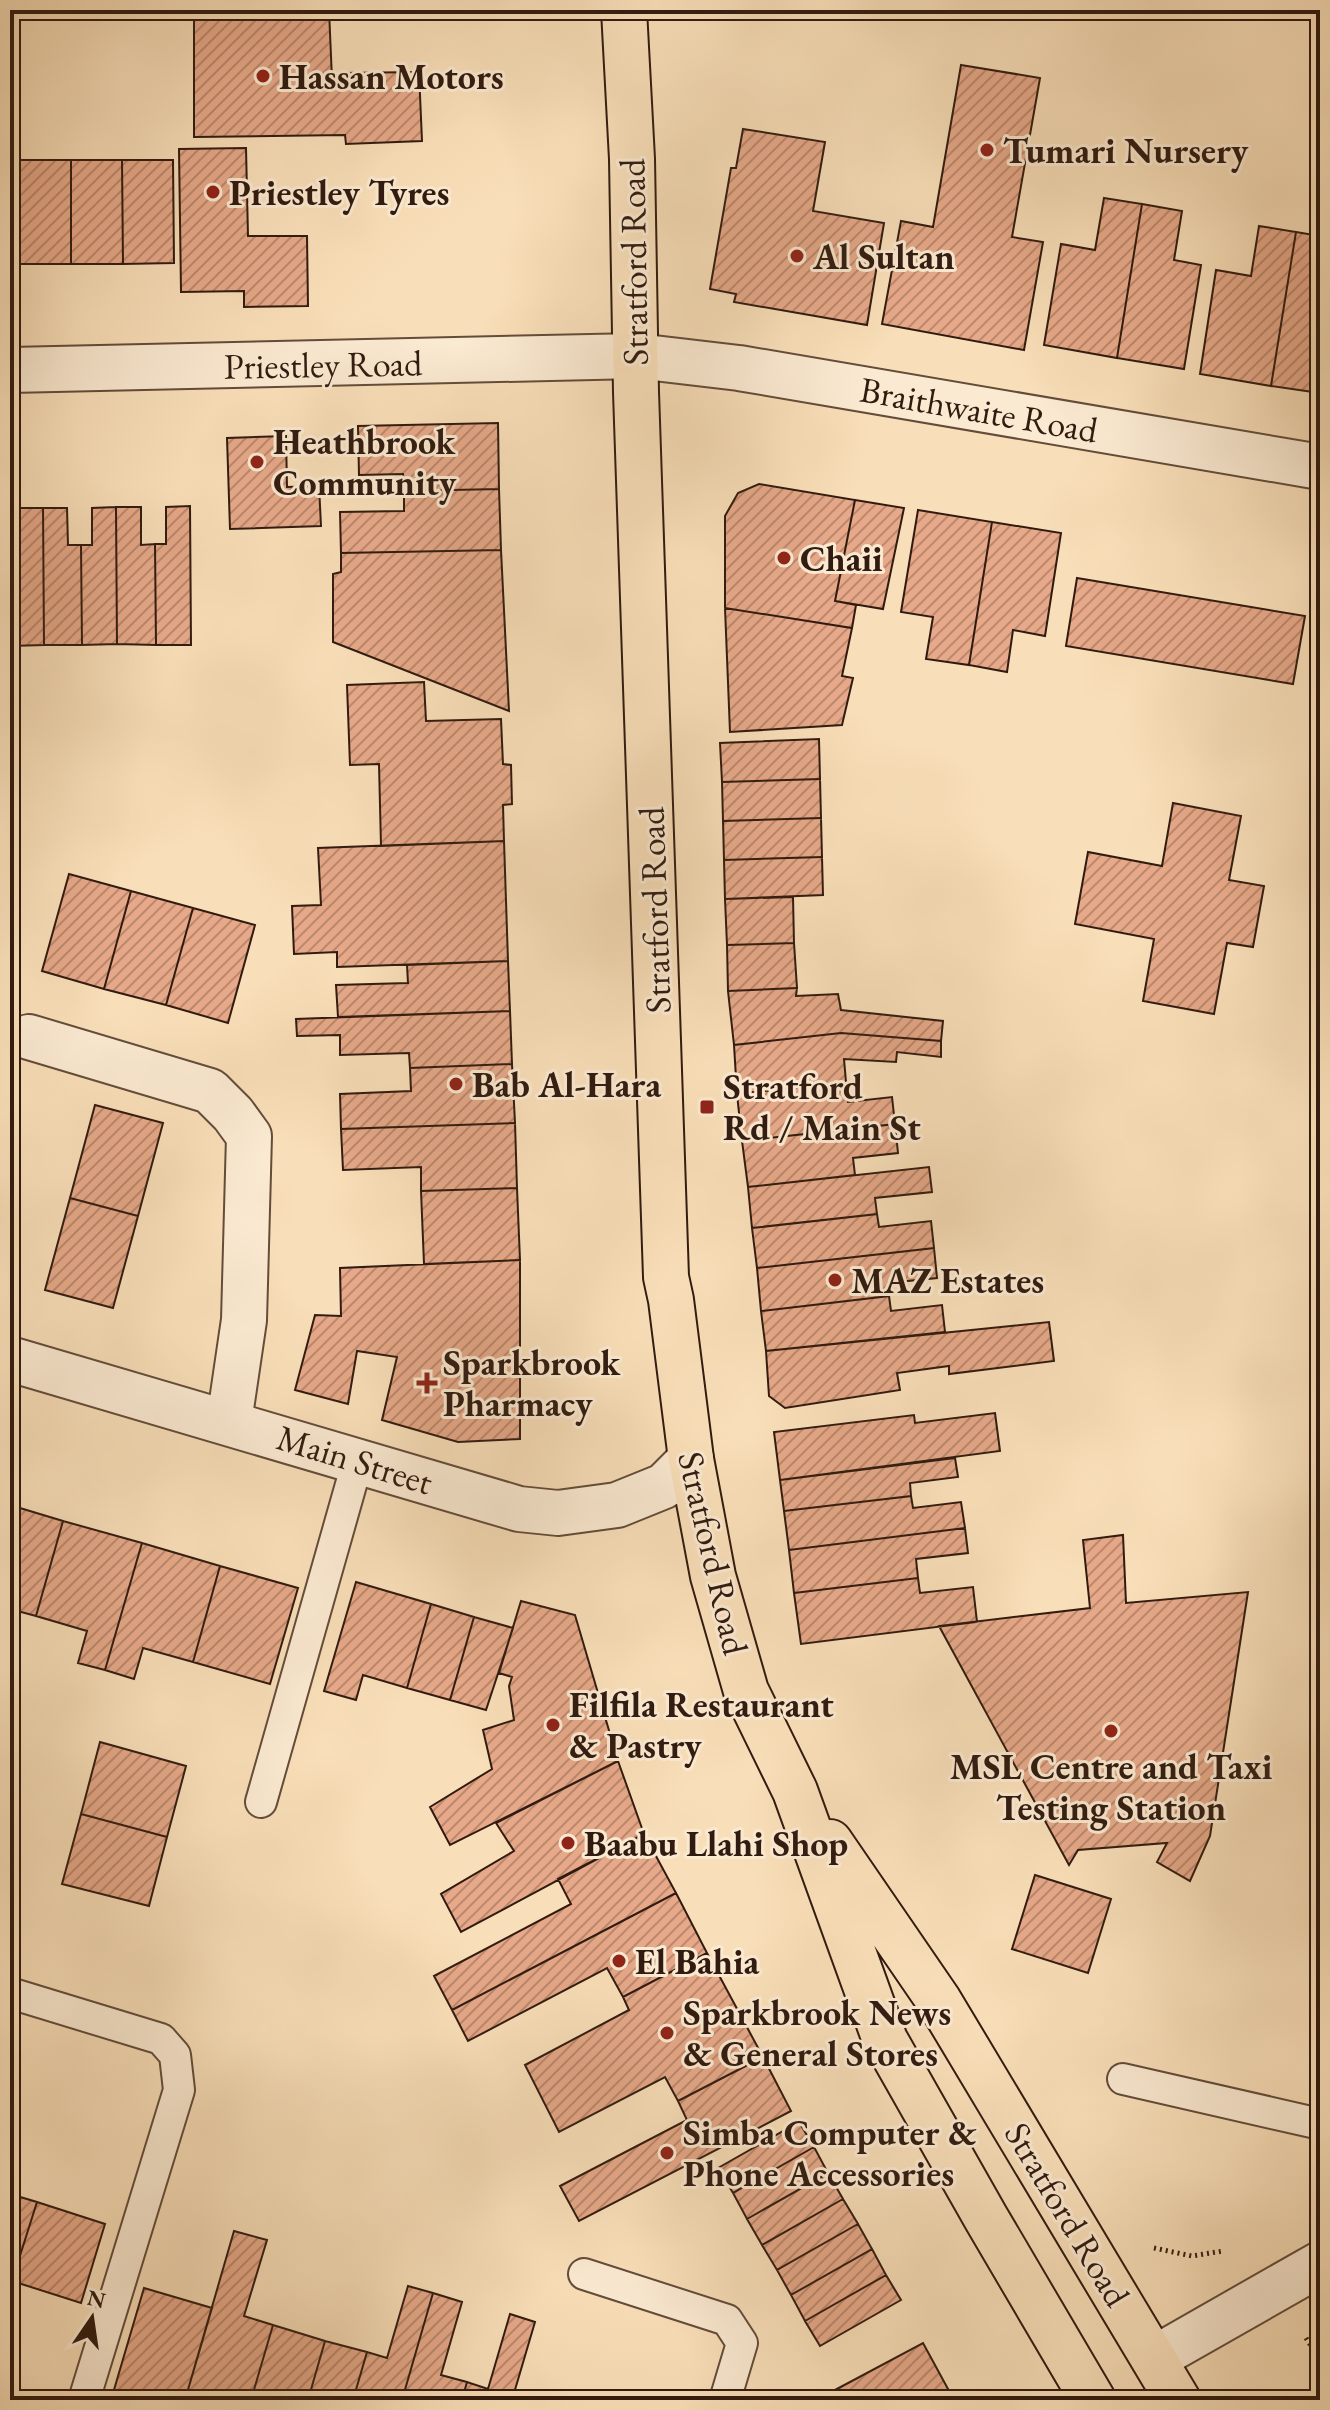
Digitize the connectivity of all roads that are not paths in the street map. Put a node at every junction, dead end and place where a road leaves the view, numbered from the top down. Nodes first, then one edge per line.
1 (624, 10) edge
2 (637, 356) junction
3 (10, 370) edge
4 (1320, 467) edge
5 (29, 1037) dead end
6 (10, 1359) edge
7 (229, 1422) junction
8 (691, 1459) junction
9 (358, 1460) junction
10 (795, 1791) junction
11 (261, 1802) dead end
12 (10, 1993) edge
13 (1123, 2079) dead end
14 (1320, 2124) edge
15 (1320, 2264) edge
16 (584, 2274) dead end
17 (1155, 2358) junction
18 (84, 2400) edge
19 (725, 2400) edge
20 (1093, 2400) edge
21 (1178, 2400) edge

1 - 2 highway, Stratford Road
2 - 3 street, Priestley Road
2 - 4 street, Braithwaite Road
2 - 8 highway, Stratford Road
5 - 7 street
6 - 7 street, Main Street
7 - 9 street, Main Street
8 - 9 street, Main Street
8 - 10 highway, Stratford Road
9 - 11 lane
10 - 17 highway, Stratford Road
10 - 20 highway, Stratford Road
12 - 18 lane
13 - 14 lane
15 - 17 street
16 - 19 lane
17 - 21 highway, Stratford Road

